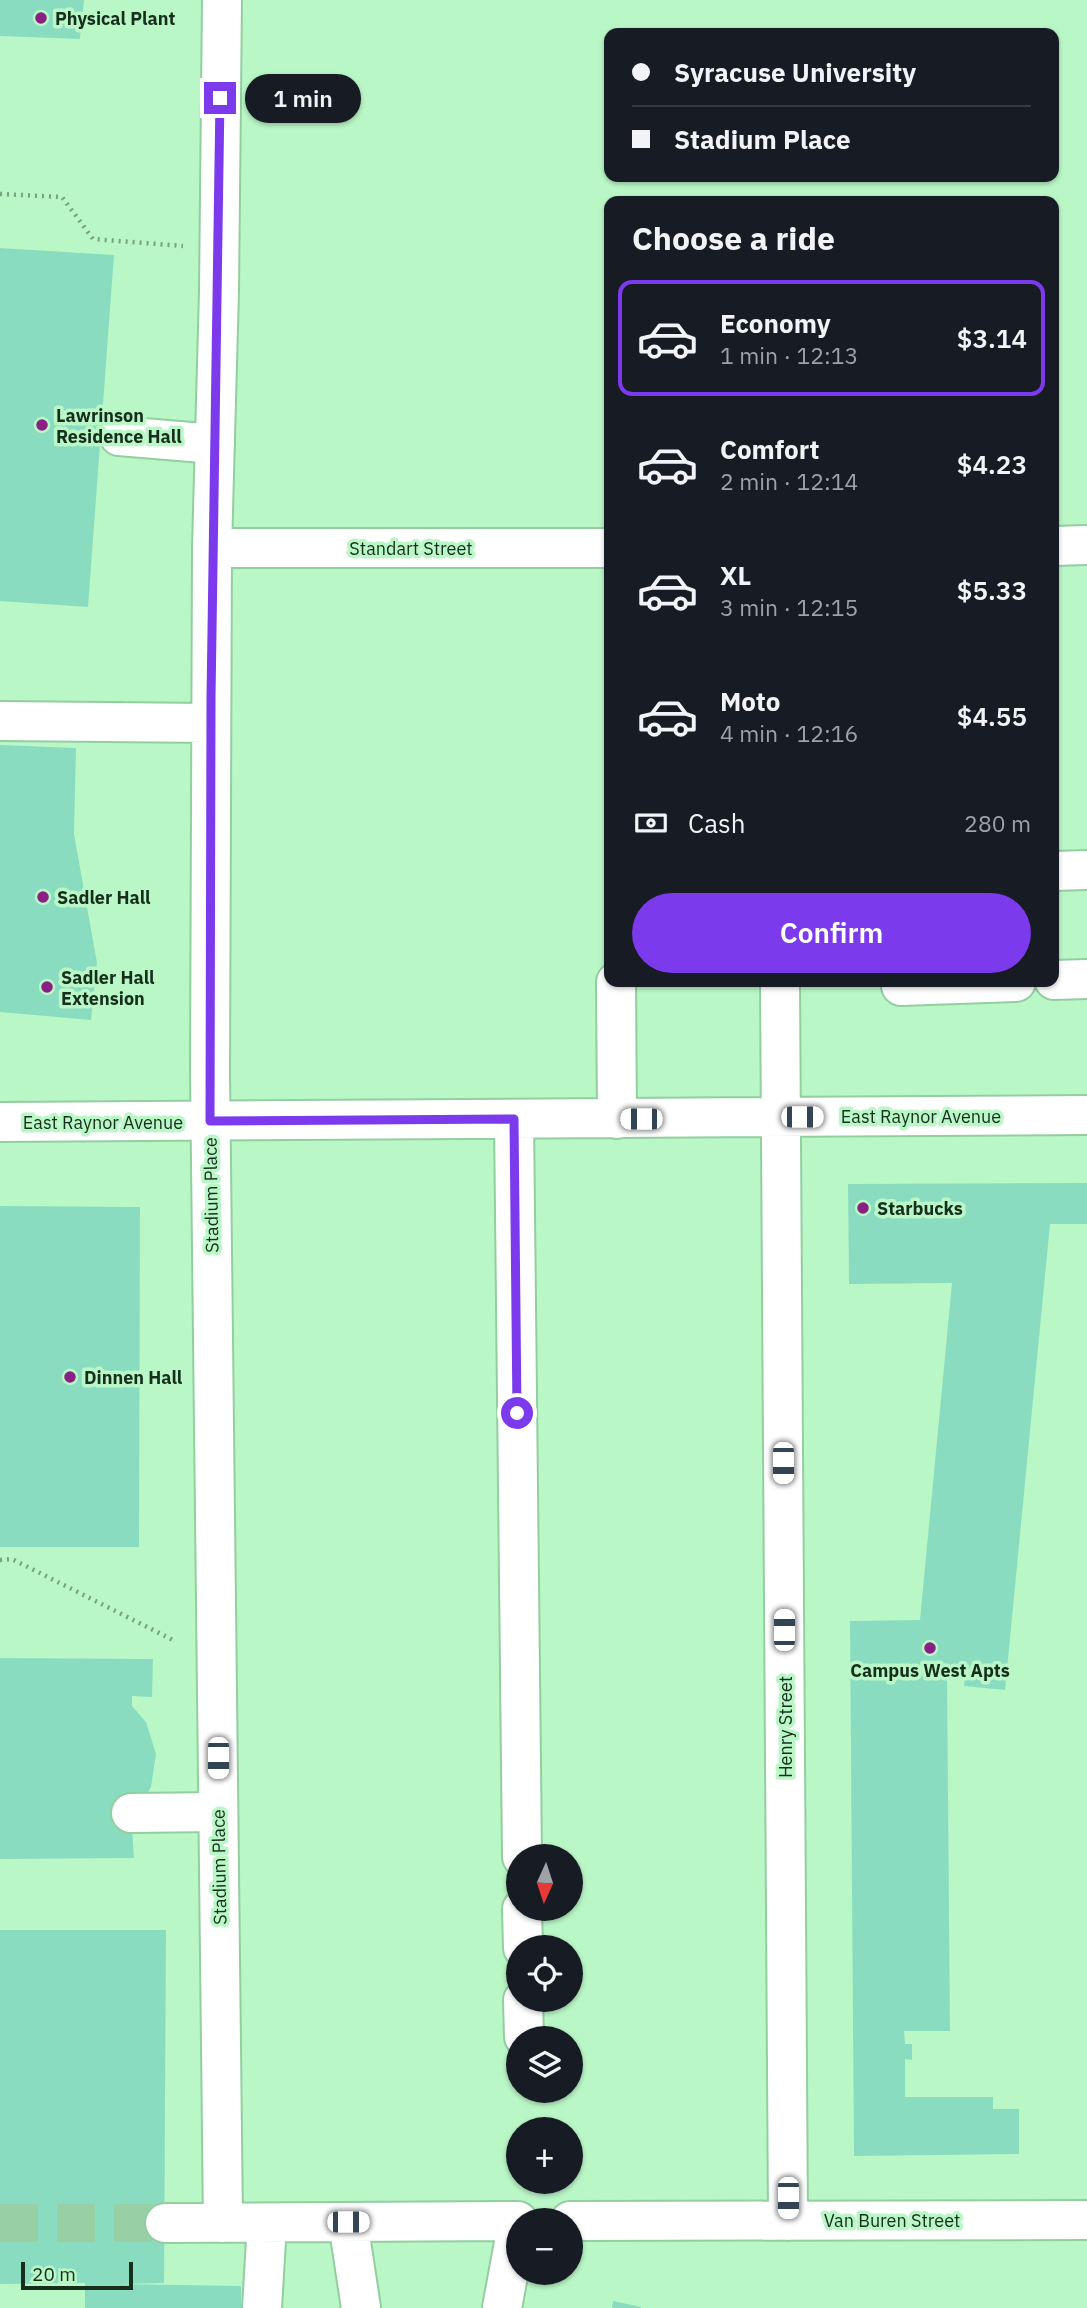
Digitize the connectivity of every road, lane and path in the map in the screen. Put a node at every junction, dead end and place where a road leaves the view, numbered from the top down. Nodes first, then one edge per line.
1 (222, 0) edge
2 (0, 194) edge
3 (219, 249) junction
4 (119, 436) dead end
5 (215, 444) junction
6 (1087, 545) edge
7 (1059, 546) edge
8 (212, 548) junction
9 (604, 548) edge
10 (0, 721) edge
11 (211, 723) junction
12 (1087, 870) edge
13 (1059, 871) edge
14 (1087, 979) edge
15 (1059, 980) edge
16 (616, 987) edge
17 (780, 987) edge
18 (1087, 1115) edge
19 (781, 1117) junction
20 (514, 1119) junction
21 (617, 1119) junction
22 (210, 1121) junction
23 (0, 1122) edge
24 (0, 1560) edge
25 (175, 1640) dead end
26 (218, 1812) junction
27 (131, 1813) dead end
28 (522, 1844) edge
29 (1087, 2220) edge
30 (506, 2221) edge
31 (583, 2221) edge
32 (788, 2221) junction
33 (348, 2222) junction
34 (165, 2223) tunnel mouth
35 (223, 2223) junction
36 (267, 2223) junction
37 (506, 2285) edge
38 (262, 2308) edge
39 (361, 2308) edge
40 (502, 2308) edge

1 - 3 street, Stadium Place
2 - 3 path
3 - 5 street, Stadium Place
4 - 5 street
5 - 8 street, Stadium Place
6 - 7 street
8 - 9 street, Standart Street
8 - 11 street, Stadium Place
10 - 11 street
11 - 22 street, Stadium Place
12 - 13 street
14 - 15 street
16 - 21 street
17 - 19 street, Henry Street
18 - 19 street, East Raynor Avenue
19 - 21 street, East Raynor Avenue
19 - 32 street, Henry Street
20 - 21 street, East Raynor Avenue
20 - 22 street, East Raynor Avenue
20 - 28 street
22 - 23 street, East Raynor Avenue
22 - 26 street, Stadium Place
24 - 25 path
26 - 27 street
26 - 35 street, Stadium Place
29 - 32 street, Van Buren Street
30 - 33 street
31 - 32 street, Van Buren Street
33 - 36 street
33 - 39 street
34 - 35 street
35 - 36 street
36 - 38 street
37 - 40 street

